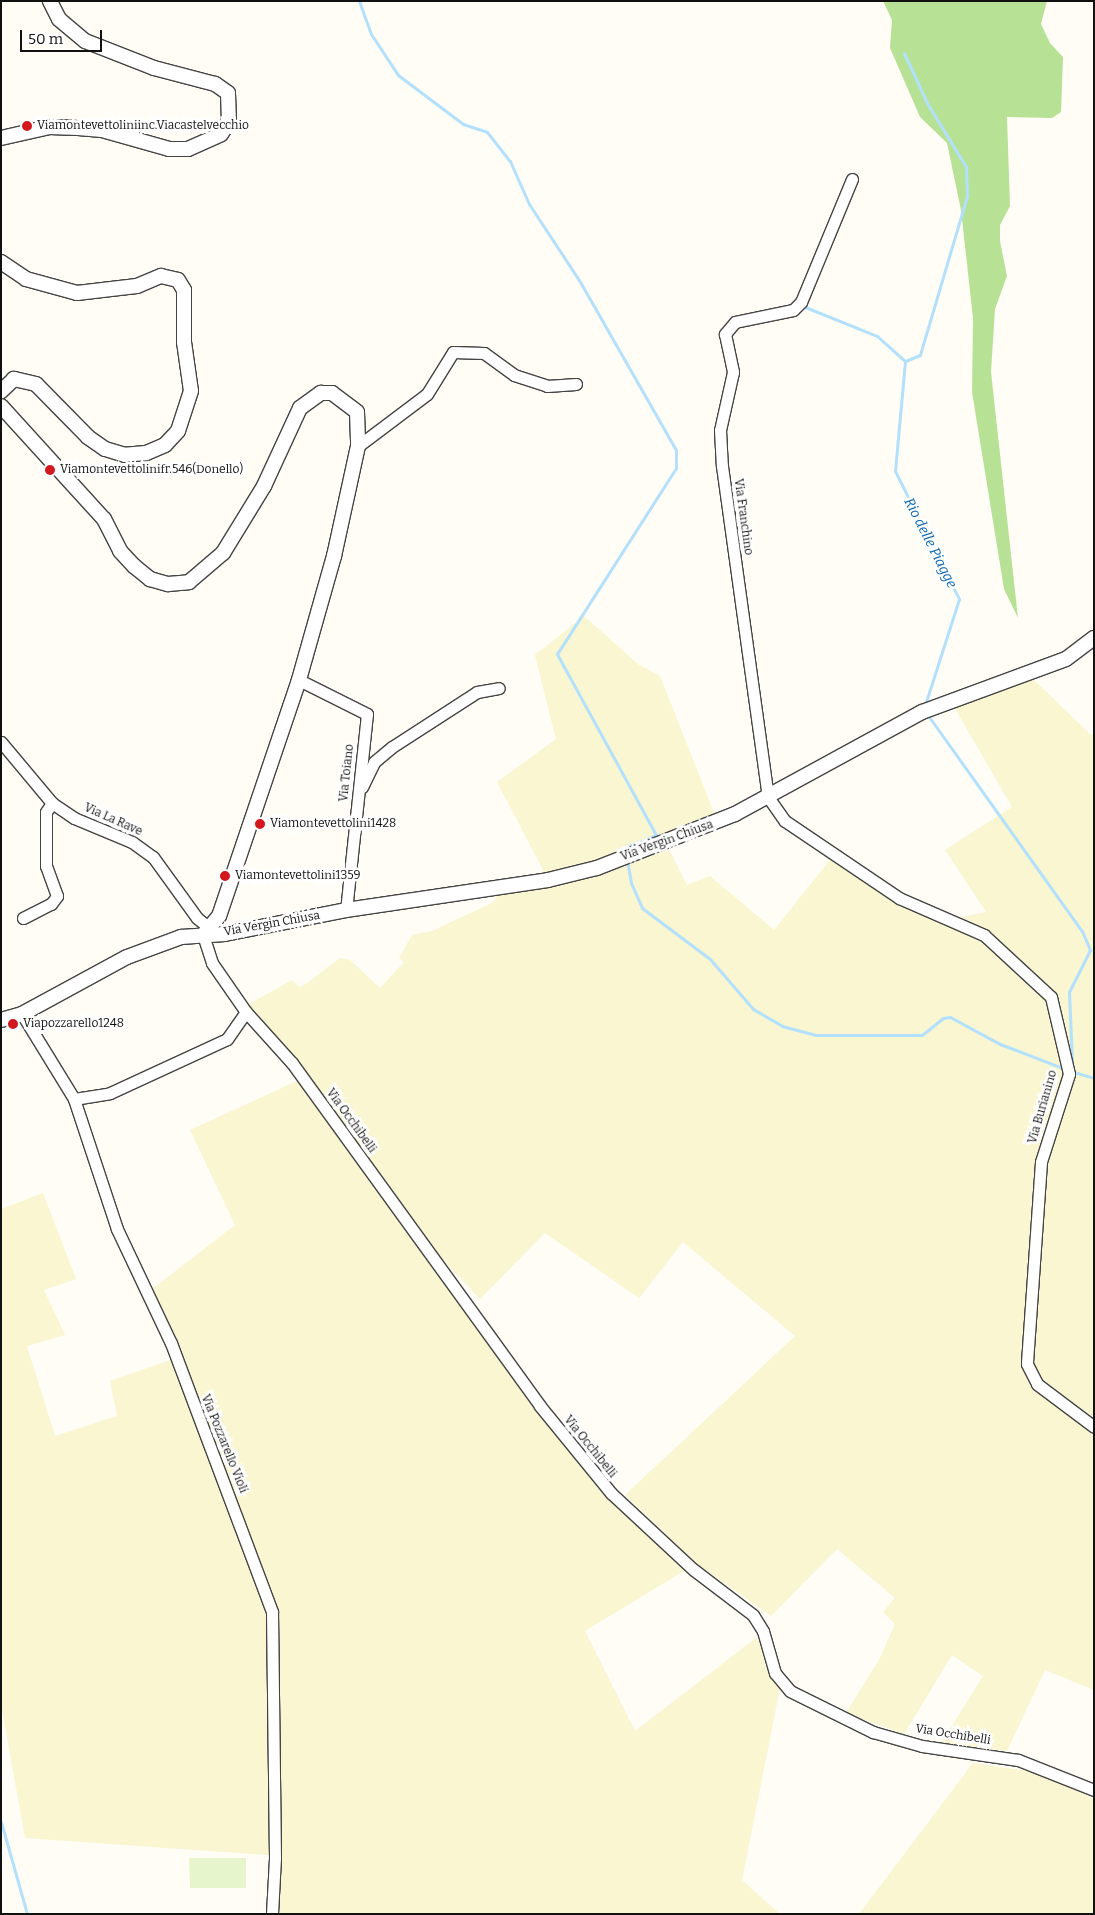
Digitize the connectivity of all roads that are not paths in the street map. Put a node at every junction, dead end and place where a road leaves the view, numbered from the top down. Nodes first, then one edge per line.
1 (50, 1) edge
2 (1, 138) edge
3 (852, 179) dead end
4 (1, 262) edge
5 (576, 384) dead end
6 (1, 392) edge
7 (1, 406) edge
8 (358, 446) junction
9 (1094, 638) edge
10 (299, 680) junction
11 (499, 688) dead end
12 (1, 742) edge
13 (358, 793) junction
14 (768, 797) junction
15 (52, 802) junction
16 (346, 910) junction
17 (22, 918) dead end
18 (206, 931) junction
19 (246, 1012) junction
20 (22, 1014) junction
21 (1, 1020) edge
22 (74, 1098) junction
23 (1094, 1427) edge
24 (1094, 1790) edge
25 (272, 1914) edge

1 - 2 street
3 - 14 street, Via Franchino
4 - 6 street
5 - 8 street
7 - 8 street
8 - 10 street
9 - 14 street, Via Vergin Chiusa
10 - 13 street, Via Toiano
10 - 18 street
11 - 13 street
12 - 15 street, Via La Rave
13 - 16 street, Via Toiano
14 - 16 street, Via Vergin Chiusa
14 - 23 street, Via Burianino
15 - 17 street
15 - 18 street, Via La Rave
16 - 18 street, Via Vergin Chiusa
18 - 19 street, Via Occhibelli
18 - 20 street, Via Vergin Chiusa
19 - 22 street
19 - 24 street, Via Occhibelli
20 - 21 street, Via Vergin Chiusa
20 - 22 street, Via Pozzarello Violi
22 - 25 street, Via Pozzarello Violi

